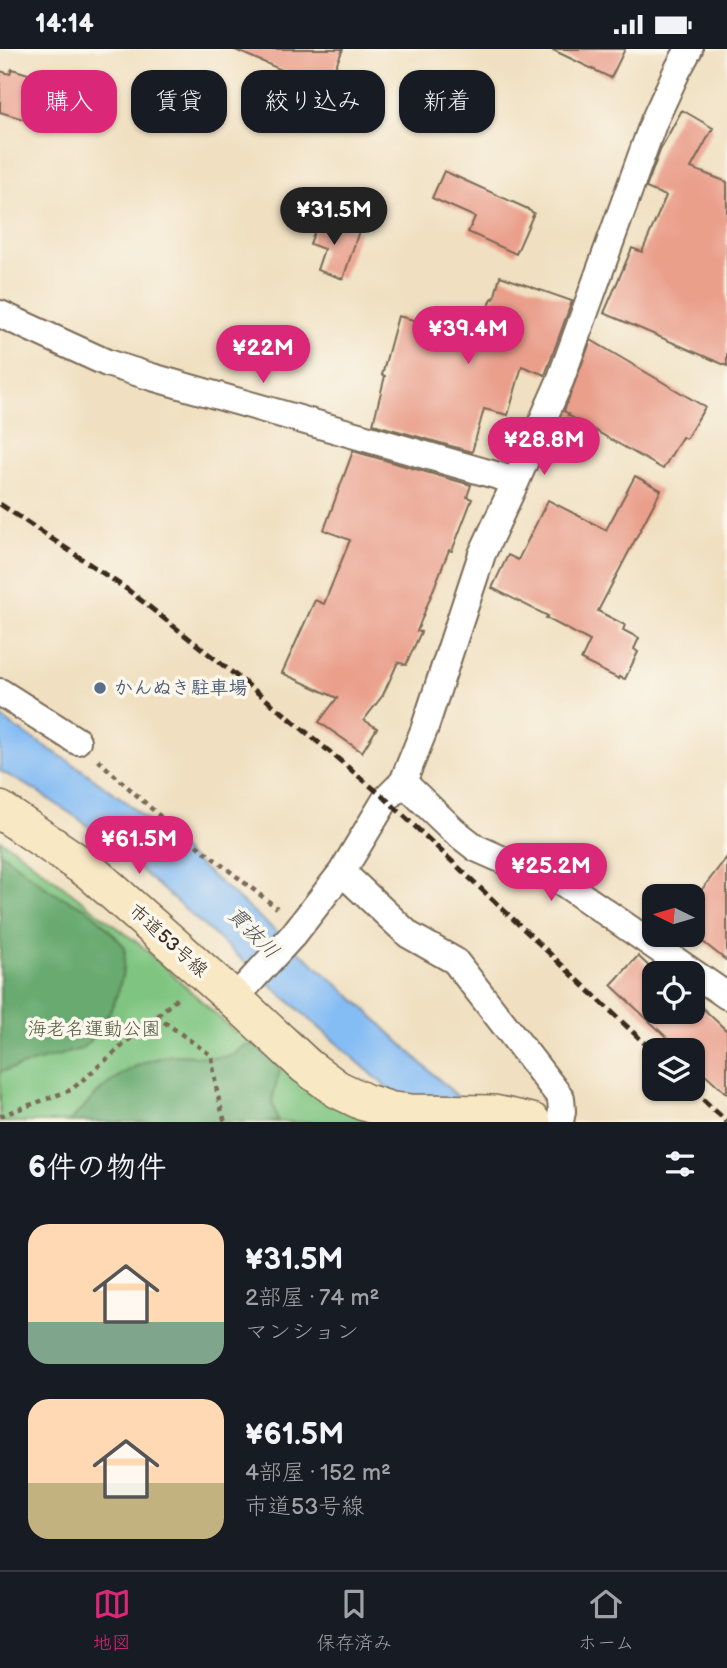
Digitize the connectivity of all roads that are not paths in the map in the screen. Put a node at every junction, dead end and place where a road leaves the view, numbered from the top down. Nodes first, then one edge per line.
1 (690, 49) edge
2 (0, 314) edge
3 (516, 481) junction
4 (0, 692) edge
5 (77, 741) road end
6 (403, 782) junction
7 (0, 810) edge
8 (342, 872) junction
9 (242, 990) junction
10 (727, 996) edge
11 (524, 1120) edge
12 (560, 1122) edge

1 - 3 street
2 - 3 street
3 - 6 street
4 - 5 street
6 - 8 street
6 - 10 street
7 - 9 street, 市道53号線
8 - 9 street
8 - 12 street
9 - 11 street, 市道53号線

